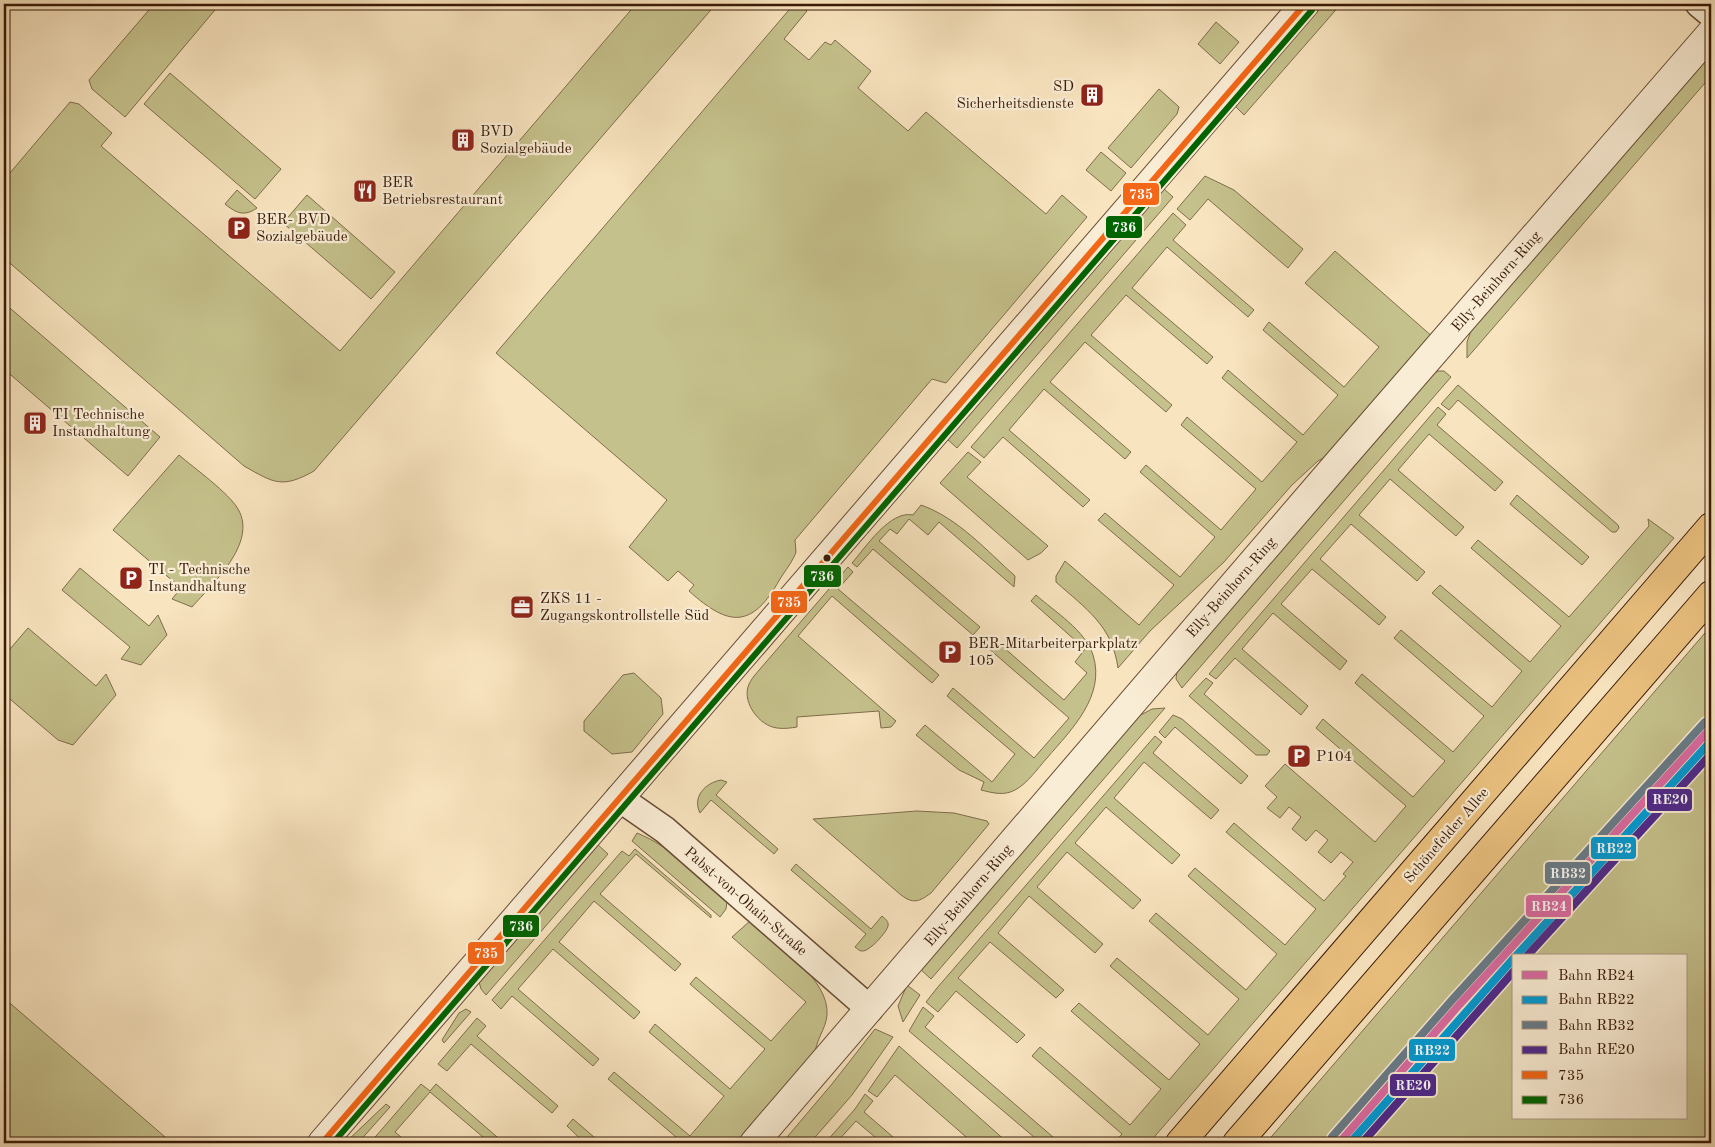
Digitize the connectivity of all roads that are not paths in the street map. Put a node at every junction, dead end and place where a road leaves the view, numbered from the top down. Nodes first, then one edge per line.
1 (1306, 4) edge
2 (1699, 4) edge
3 (1711, 14) edge
4 (1711, 33) edge
5 (1711, 526) edge
6 (1711, 595) edge
7 (619, 798) junction
8 (870, 1009) junction
9 (322, 1143) edge
10 (754, 1143) edge
11 (1180, 1143) edge
12 (1237, 1143) edge

1 - 7 street
2 - 3 street
4 - 8 street, Elly-Beinhorn-Ring
5 - 11 highway, Schönefelder Allee
6 - 12 highway
7 - 8 street, Pabst-von-Ohain-Straße
7 - 9 street
8 - 10 street, Elly-Beinhorn-Ring

